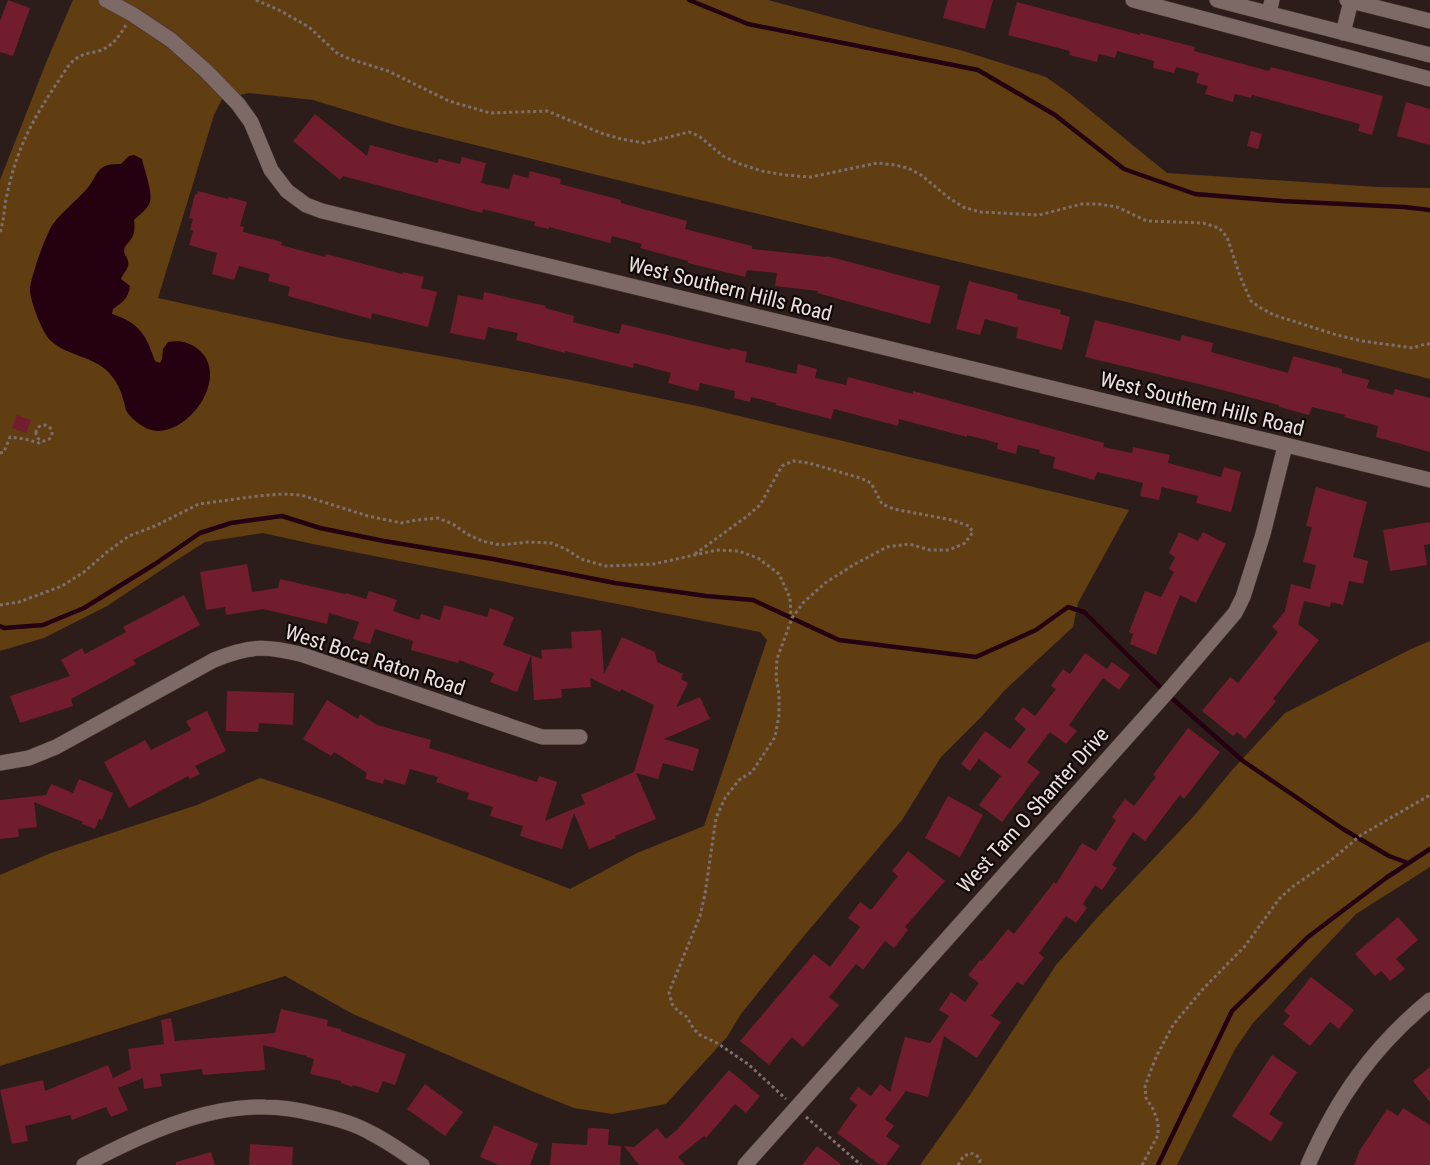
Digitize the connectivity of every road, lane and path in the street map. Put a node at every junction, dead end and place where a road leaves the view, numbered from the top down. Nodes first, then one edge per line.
1 (106, 0) edge
2 (256, 0) edge
3 (1133, 0) edge
4 (1217, 0) edge
5 (1349, 1) edge
6 (1270, 7) edge
7 (132, 14) junction
8 (1430, 21) edge
9 (1343, 33) junction
10 (1338, 55) junction
11 (1430, 55) edge
12 (1430, 79) edge
13 (0, 232) edge
14 (1430, 344) edge
15 (41, 440) junction
16 (1285, 446) junction
17 (0, 453) edge
18 (1430, 480) edge
19 (695, 554) junction
20 (0, 605) edge
21 (792, 618) junction
22 (580, 737) dead end
23 (0, 763) edge
24 (1430, 795) edge
25 (1430, 1000) edge
26 (796, 1108) junction
27 (84, 1165) edge
28 (422, 1165) edge
29 (745, 1165) edge
30 (861, 1165) edge
31 (958, 1165) edge
32 (979, 1165) edge
33 (1142, 1165) edge
34 (1308, 1165) edge

1 - 7 street, West Southern Hills Road
2 - 14 path
3 - 10 street
4 - 6 street
5 - 8 street
5 - 9 street
6 - 9 street
7 - 13 path
7 - 16 street, West Southern Hills Road
9 - 10 street
9 - 11 street
10 - 12 street
15 - 15 path
15 - 17 path
16 - 18 street, West Southern Hills Road
16 - 26 street, West Tam O Shanter Drive
19 - 20 path
19 - 21 path
19 - 21 path
21 - 26 path
22 - 23 street, West Boca Raton Road
24 - 33 path
25 - 34 street
26 - 29 street, West Tam O Shanter Drive
26 - 30 path
27 - 28 street
31 - 32 path

